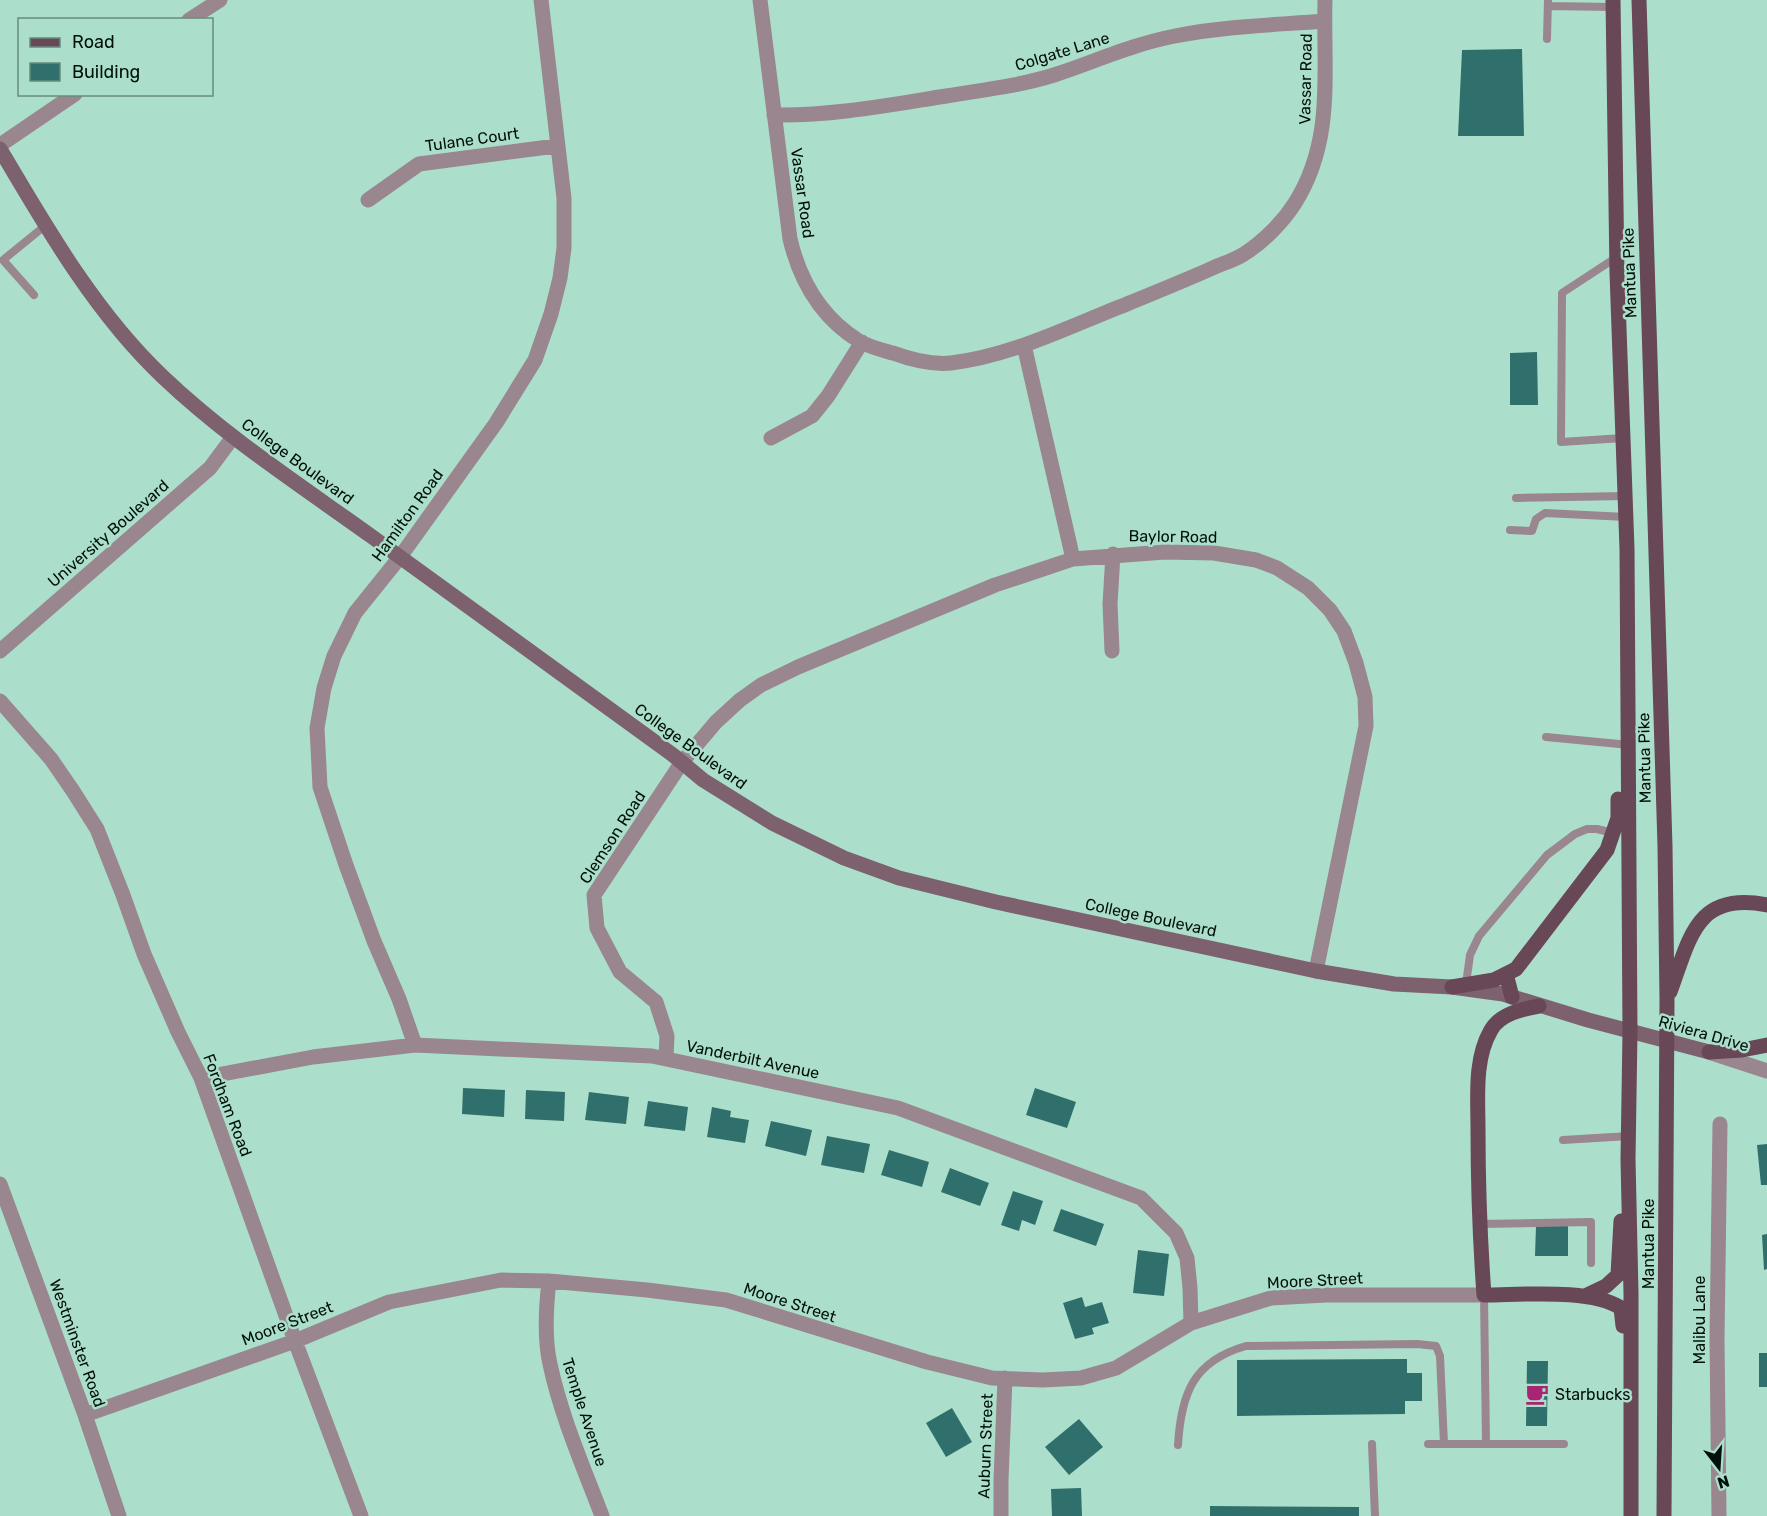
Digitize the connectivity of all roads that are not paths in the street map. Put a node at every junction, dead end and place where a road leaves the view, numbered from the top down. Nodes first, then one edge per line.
1 (220, 0) edge
2 (542, 0) edge
3 (760, 0) edge
4 (1325, 0) edge
5 (1639, 0) edge
6 (1548, 3) edge
7 (1613, 4) edge
8 (192, 18) edge
9 (1325, 21) junction
10 (1547, 39) dead end
11 (72, 96) edge
12 (774, 115) junction
13 (556, 146) junction
14 (0, 147) edge
15 (368, 200) dead end
16 (46, 225) junction
17 (1617, 256) junction
18 (2, 257) edge
19 (34, 295) dead end
20 (861, 342) junction
21 (1024, 345) junction
22 (233, 437) junction
23 (771, 438) dead end
24 (1623, 438) junction
25 (1625, 496) junction
26 (1516, 498) dead end
27 (1626, 517) junction
28 (1510, 530) dead end
29 (1113, 554) junction
30 (400, 557) junction
31 (1073, 558) junction
32 (0, 651) edge
33 (1112, 651) dead end
34 (1627, 696) junction
35 (0, 701) edge
36 (1546, 737) dead end
37 (1619, 744) junction
38 (682, 762) junction
39 (1613, 833) junction
40 (1767, 905) edge
41 (1316, 971) junction
42 (1506, 974) junction
43 (1459, 985) junction
44 (1512, 997) junction
45 (1667, 1000) junction
46 (1539, 1006) junction
47 (1630, 1032) junction
48 (1665, 1040) junction
49 (415, 1045) junction
50 (1767, 1045) edge
51 (1709, 1052) junction
52 (666, 1058) junction
53 (1767, 1071) edge
54 (201, 1078) junction
55 (1720, 1124) dead end
56 (1629, 1136) junction
57 (1563, 1140) dead end
58 (1628, 1159) junction
59 (0, 1184) edge
60 (1479, 1224) junction
61 (1591, 1263) dead end
62 (549, 1281) junction
63 (1484, 1295) junction
64 (1585, 1296) junction
65 (1191, 1323) junction
66 (295, 1341) junction
67 (1005, 1378) junction
68 (85, 1415) junction
69 (1631, 1443) junction
70 (1372, 1444) dead end
71 (1428, 1444) dead end
72 (1444, 1444) junction
73 (1486, 1444) junction
74 (1564, 1444) dead end
75 (1178, 1445) dead end
76 (114, 1515) edge
77 (361, 1516) edge
78 (602, 1516) edge
79 (1001, 1516) edge
80 (1376, 1516) edge
81 (1631, 1516) edge
82 (1664, 1516) edge
83 (1719, 1516) edge

1 - 8 street
2 - 13 street, Hamilton Road
3 - 12 street, Vassar Road
4 - 9 street, Vassar Road
5 - 45 main road, Mantua Pike
6 - 7 lane
6 - 10 lane
7 - 17 main road, Mantua Pike
9 - 12 street, Colgate Lane
9 - 21 street, Vassar Road
11 - 14 street
12 - 20 street, Vassar Road
13 - 15 street, Tulane Court
13 - 30 street, Hamilton Road
14 - 16 street, College Boulevard
16 - 18 lane
16 - 22 street, College Boulevard
17 - 24 main road, Mantua Pike
17 - 24 lane
18 - 19 lane
20 - 21 street, Vassar Road
20 - 23 street
21 - 31 street
22 - 30 street, College Boulevard
22 - 32 street, University Boulevard
24 - 25 main road, Mantua Pike
25 - 26 lane
25 - 27 main road, Mantua Pike
27 - 28 lane
27 - 34 main road, Mantua Pike
29 - 31 street, Baylor Road
29 - 33 street
29 - 41 street, Baylor Road
30 - 38 street, College Boulevard
30 - 49 street, Hamilton Road
31 - 38 street, Baylor Road
34 - 37 main road
34 - 47 main road, Mantua Pike
35 - 54 street, Fordham Road
36 - 37 lane
37 - 39 main road
38 - 41 street, College Boulevard
38 - 52 street, Clemson Road
39 - 42 main road
39 - 43 lane
40 - 45 main road
41 - 43 street, College Boulevard
42 - 43 main road
42 - 44 main road
43 - 44 street, College Boulevard
44 - 46 street, College Boulevard
45 - 48 main road, Mantua Pike
46 - 47 street, College Boulevard
46 - 60 main road
47 - 48 street, Riviera Drive
47 - 56 main road, Mantua Pike
48 - 51 street, Riviera Drive
48 - 82 main road, Mantua Pike
49 - 52 street, Vanderbilt Avenue
49 - 54 street, Vanderbilt Avenue
50 - 51 main road
51 - 53 street, Riviera Drive
52 - 65 street, Vanderbilt Avenue
54 - 66 street, Fordham Road
55 - 83 street, Malibu Lane
56 - 57 lane
56 - 58 main road, Mantua Pike
58 - 64 main road
58 - 69 main road, Mantua Pike
59 - 68 street, Westminster Road
60 - 61 lane
60 - 63 main road
62 - 66 street, Moore Street
62 - 67 street, Moore Street
62 - 78 street, Temple Avenue
63 - 64 main road
63 - 65 street, Moore Street
63 - 73 lane
64 - 69 main road
65 - 67 street, Moore Street
66 - 68 street, Moore Street
66 - 77 street, Fordham Road
67 - 79 street, Auburn Street
68 - 76 street, Westminster Road
69 - 81 main road, Mantua Pike
70 - 80 lane
71 - 72 lane
72 - 73 lane
72 - 75 lane
73 - 74 lane

